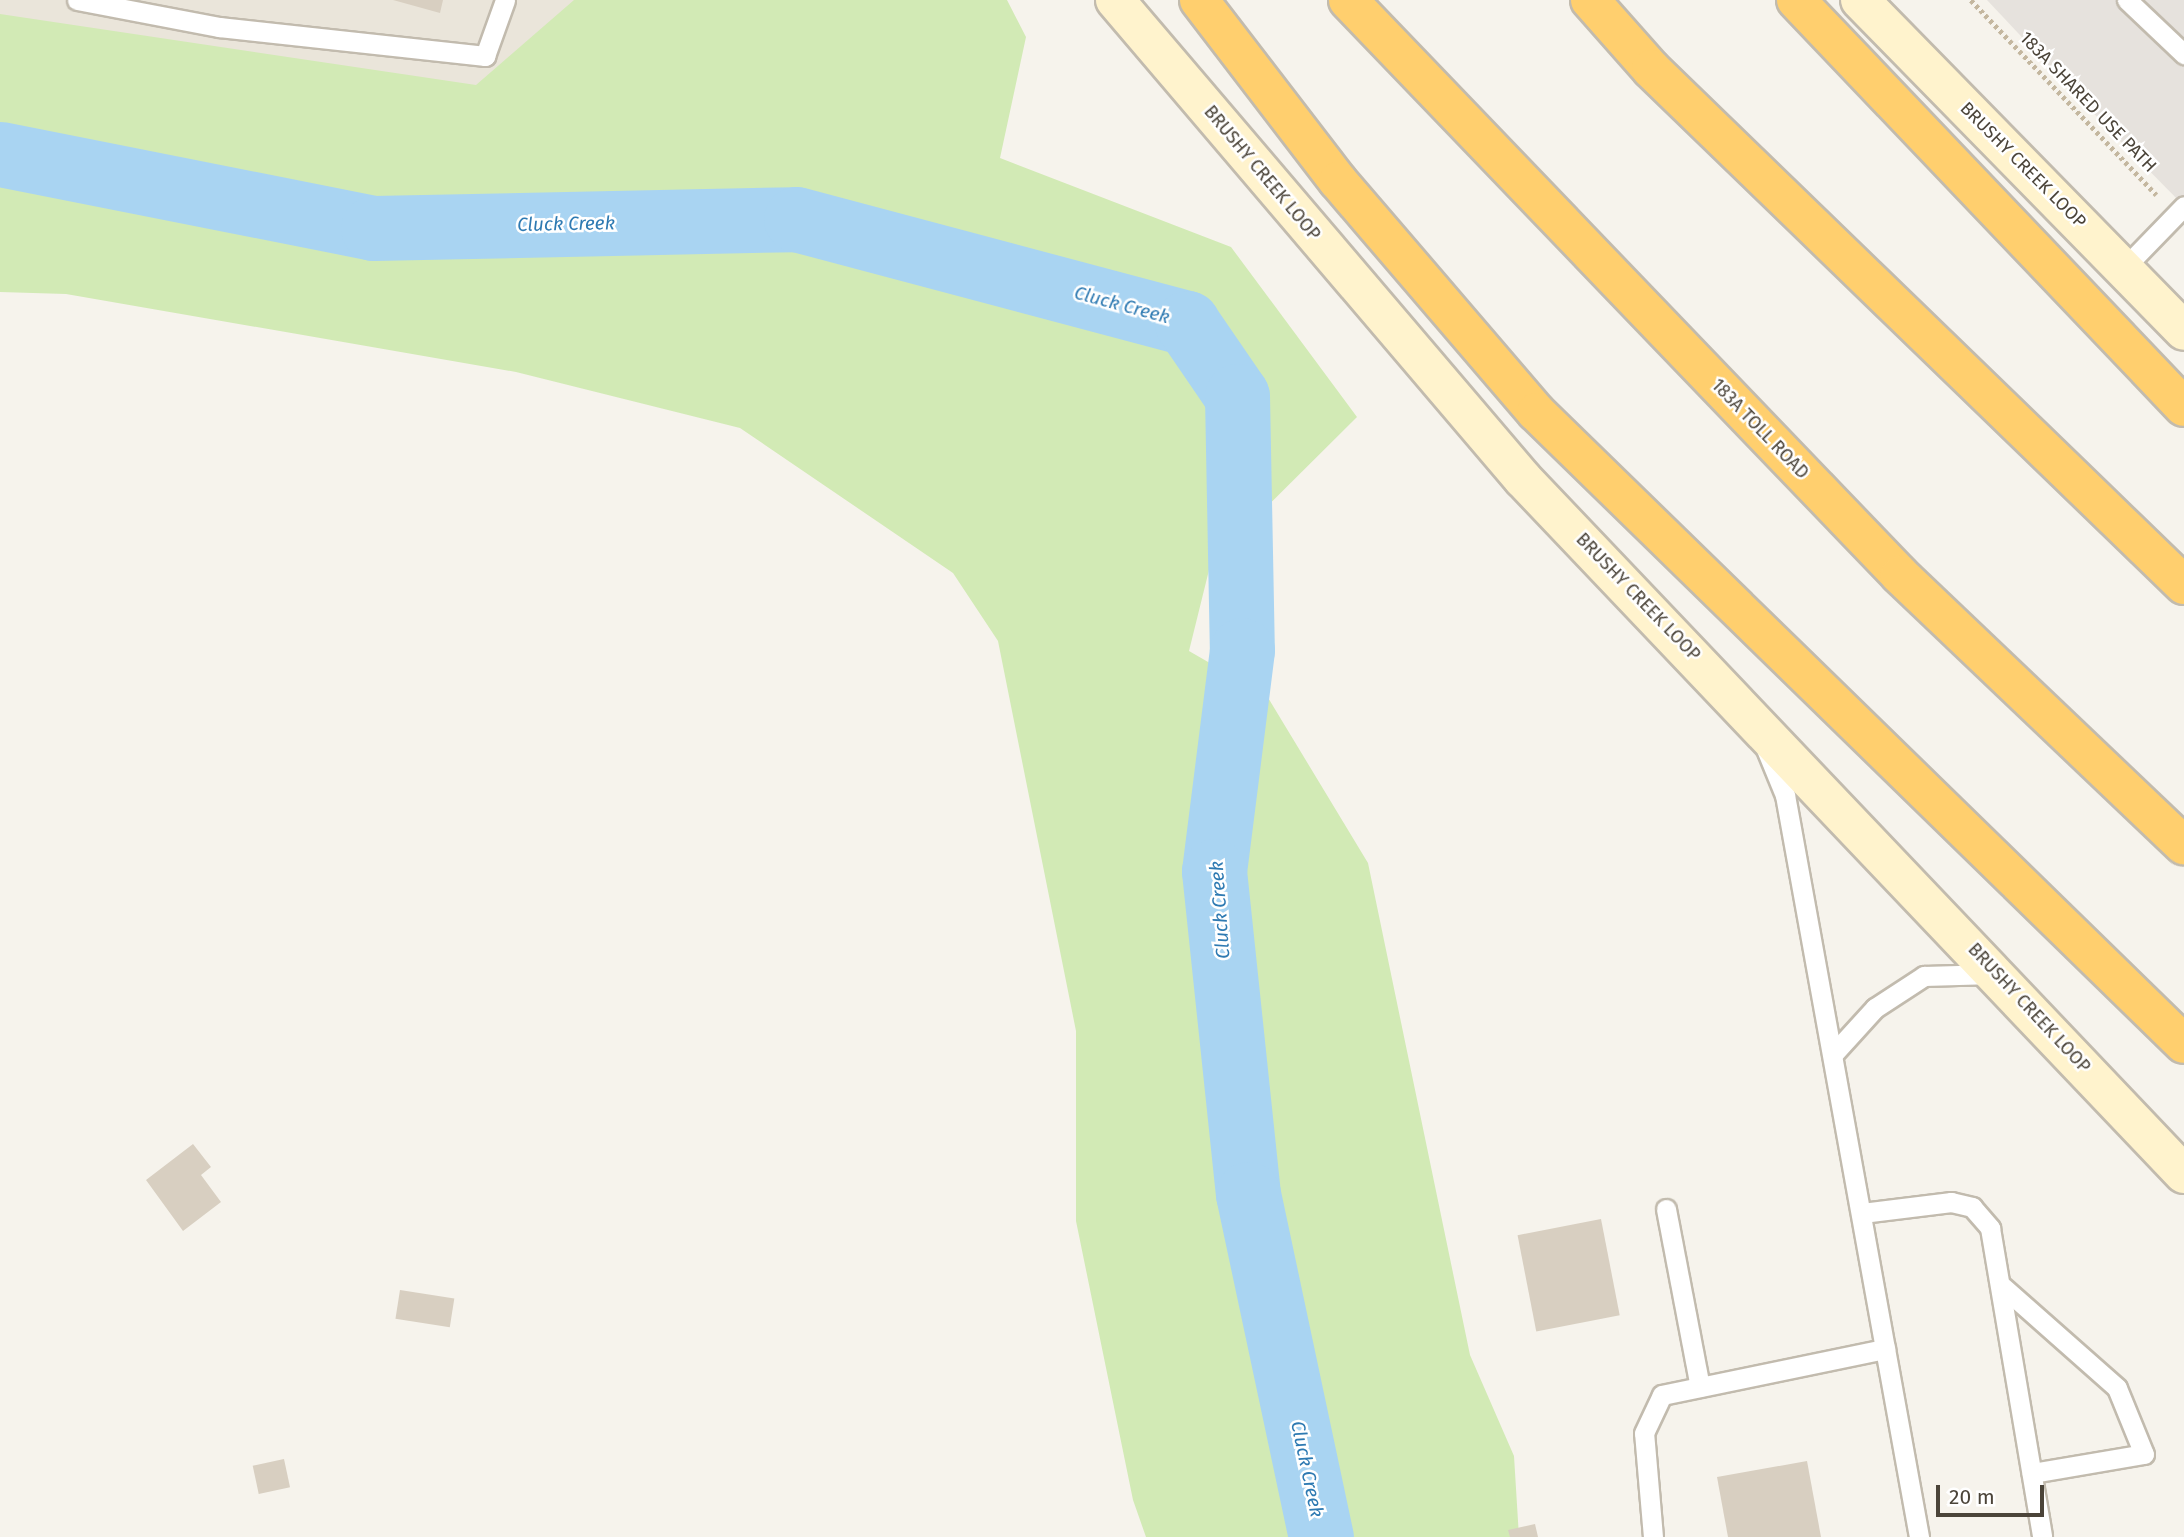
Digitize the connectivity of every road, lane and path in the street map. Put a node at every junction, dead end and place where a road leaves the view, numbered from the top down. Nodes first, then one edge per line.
1 (77, 0) edge
2 (505, 0) edge
3 (1115, 0) edge
4 (1199, 0) edge
5 (1348, 0) edge
6 (1590, 0) edge
7 (1796, 0) edge
8 (1860, 0) edge
9 (1971, 0) edge
10 (2127, 0) edge
11 (2184, 54) edge
12 (2180, 210) edge
13 (2124, 268) junction
14 (2184, 331) edge
15 (2184, 407) edge
16 (2184, 585) edge
17 (1750, 712) junction
18 (2184, 845) edge
19 (1997, 974) junction
20 (2184, 1044) edge
21 (1834, 1053) junction
22 (2184, 1174) edge
23 (1666, 1209) dead end
24 (1862, 1213) junction
25 (2003, 1287) junction
26 (1885, 1349) junction
27 (1700, 1387) junction
28 (2032, 1473) junction
29 (1653, 1537) edge
30 (1919, 1537) edge
31 (2042, 1537) edge

1 - 2 lane
3 - 17 main road, BRUSHY CREEK LOOP
4 - 20 highway
5 - 18 highway, 183A TOLL ROAD
6 - 16 highway
7 - 15 highway
8 - 13 main road, BRUSHY CREEK LOOP
9 - 12 path, 183A SHARED USE PATH
10 - 11 lane
12 - 13 lane
13 - 14 main road, BRUSHY CREEK LOOP
17 - 19 main road, BRUSHY CREEK LOOP
17 - 21 lane
19 - 21 lane
19 - 22 main road, BRUSHY CREEK LOOP
21 - 24 lane
23 - 27 lane
24 - 25 lane
24 - 26 lane
25 - 28 lane
25 - 28 lane
26 - 27 lane
26 - 30 lane
27 - 29 lane
28 - 31 lane

